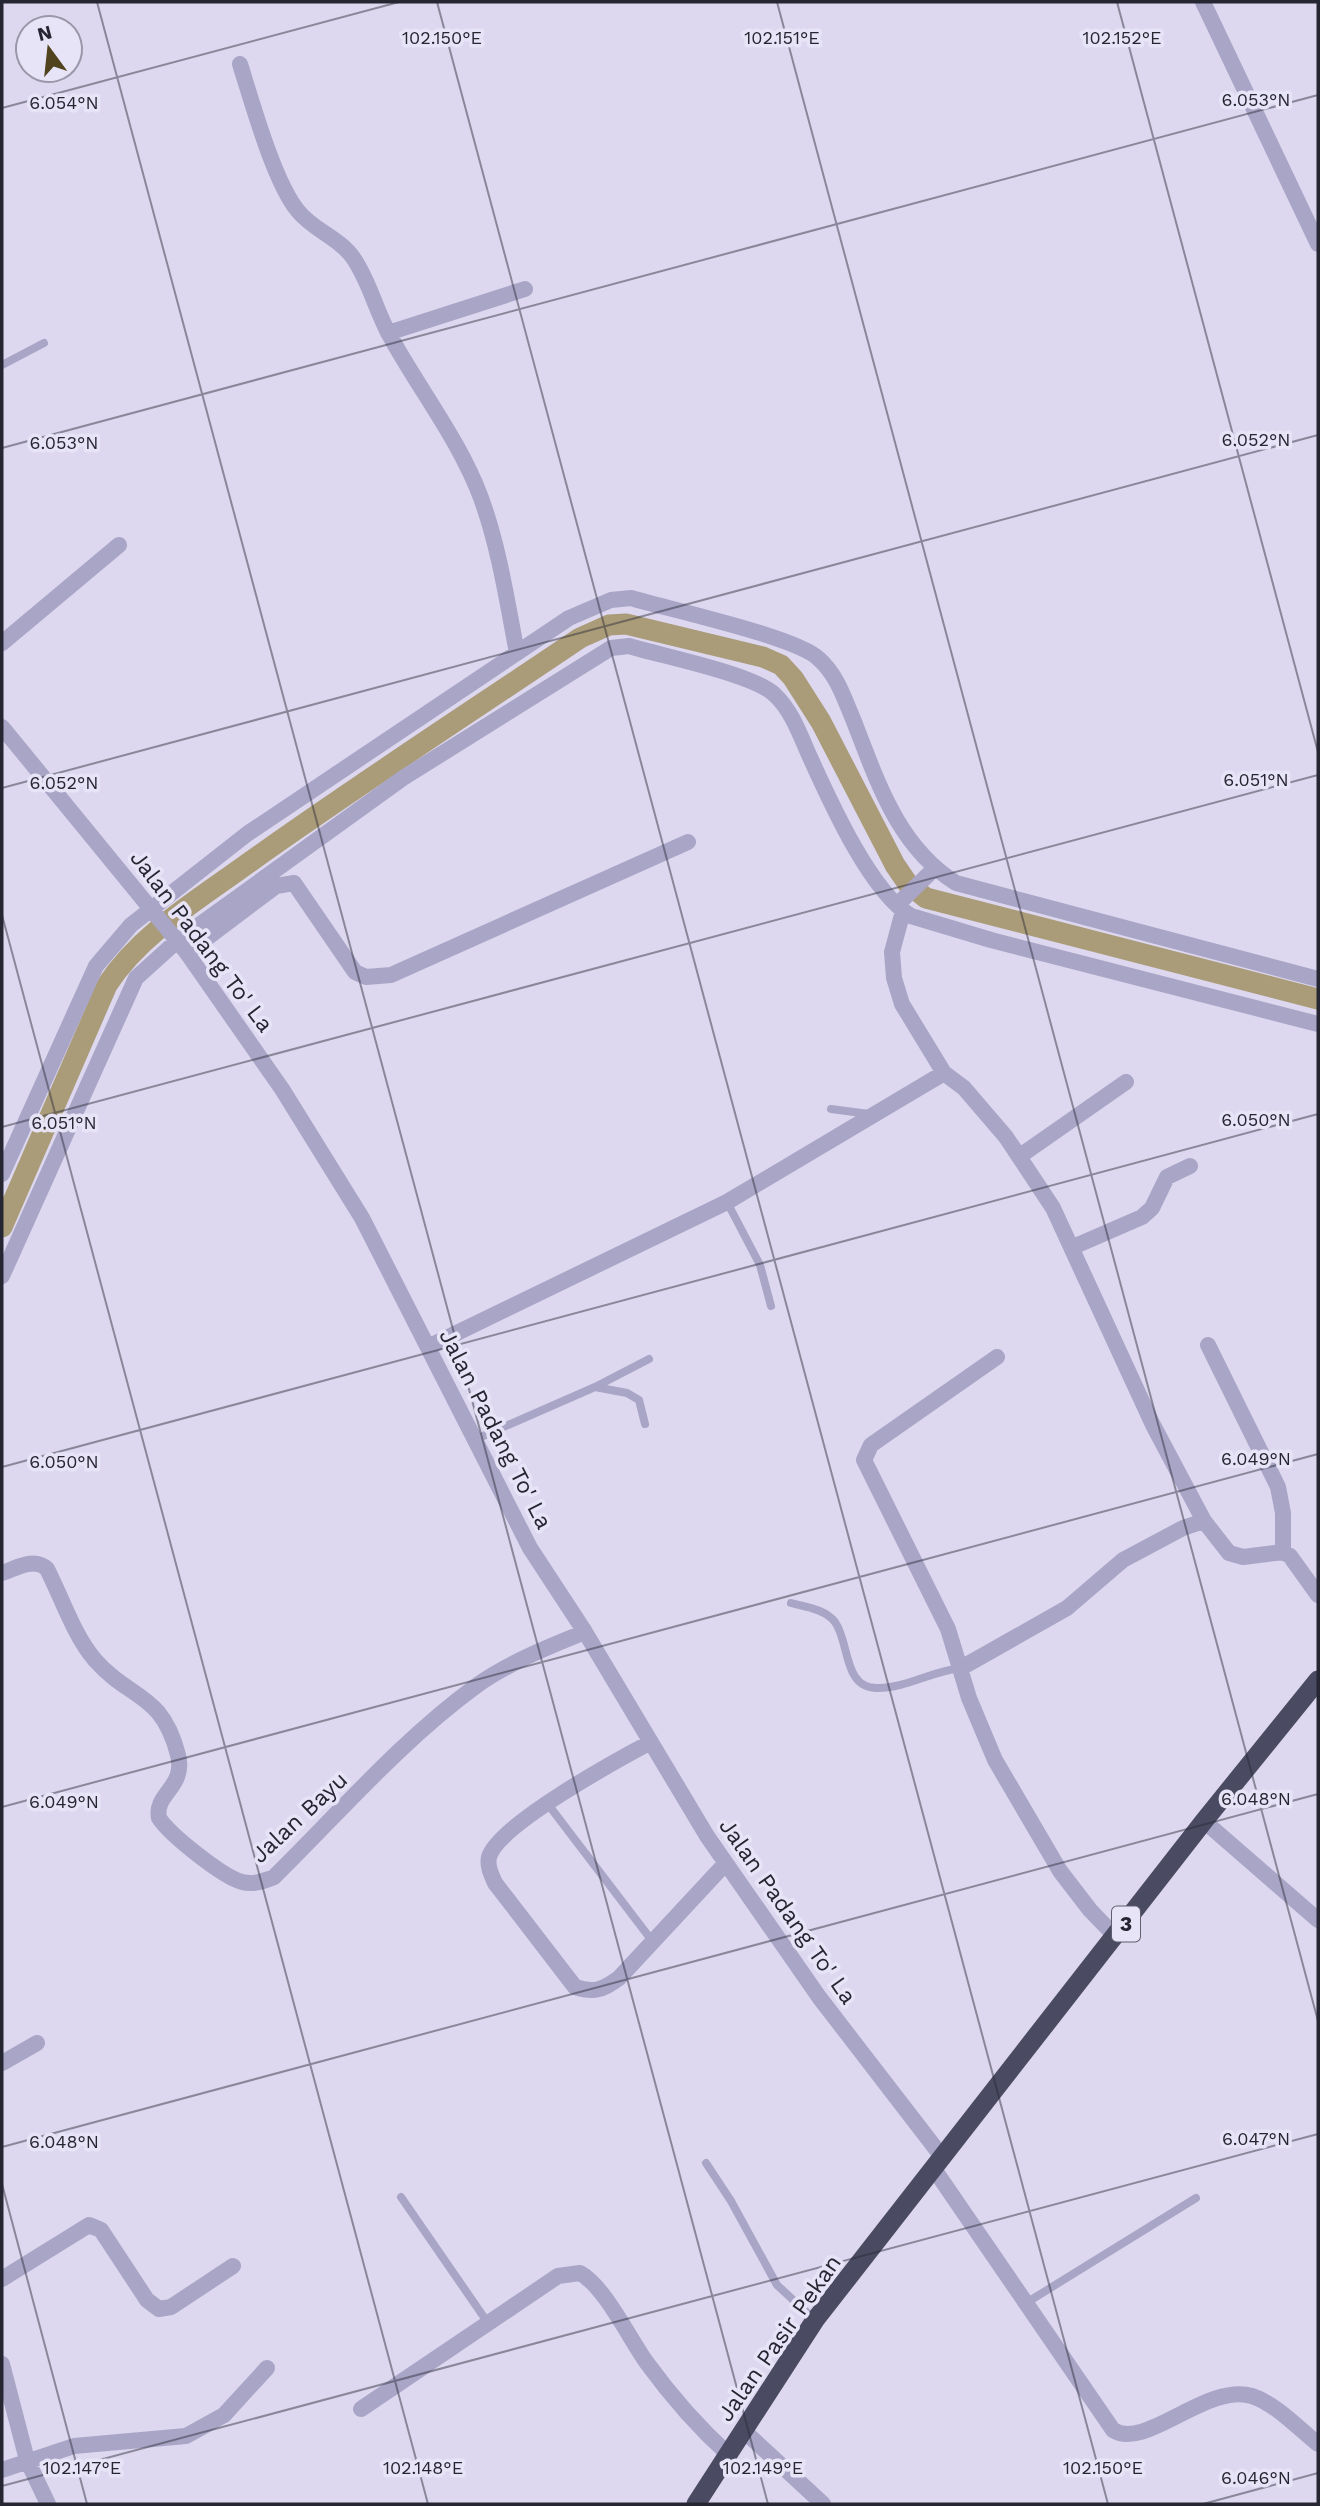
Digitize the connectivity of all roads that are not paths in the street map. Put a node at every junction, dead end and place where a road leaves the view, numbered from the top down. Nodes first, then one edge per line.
1 (1203, 2) edge
2 (240, 64) dead end
3 (1318, 244) edge
4 (525, 289) dead end
5 (388, 332) junction
6 (44, 343) dead end
7 (2, 365) edge
8 (119, 545) dead end
9 (2, 643) edge
10 (517, 653) junction
11 (2, 727) edge
12 (688, 842) dead end
13 (931, 872) junction
14 (901, 906) junction
15 (154, 912) junction
16 (179, 943) junction
17 (1318, 979) edge
18 (1318, 1024) edge
19 (944, 1073) junction
20 (1126, 1082) dead end
21 (831, 1109) dead end
22 (872, 1115) junction
23 (1020, 1156) junction
24 (1190, 1166) dead end
25 (2, 1174) edge
26 (727, 1202) junction
27 (1073, 1247) junction
28 (2, 1276) edge
29 (771, 1306) dead end
30 (1208, 1345) dead end
31 (430, 1346) junction
32 (997, 1357) dead end
33 (649, 1359) dead end
34 (595, 1387) junction
35 (645, 1424) dead end
36 (474, 1440) junction
37 (1204, 1521) junction
38 (1283, 1552) junction
39 (2, 1573) edge
40 (1318, 1595) edge
41 (791, 1603) dead end
42 (585, 1632) junction
43 (961, 1668) junction
44 (1318, 1680) edge
45 (651, 1742) junction
46 (547, 1803) junction
47 (1203, 1821) junction
48 (725, 1864) junction
49 (1318, 1920) edge
50 (1116, 1937) junction
51 (653, 1942) junction
52 (37, 2043) dead end
53 (2, 2063) edge
54 (706, 2163) dead end
55 (938, 2164) junction
56 (401, 2197) dead end
57 (1196, 2198) dead end
58 (233, 2266) dead end
59 (2, 2279) edge
60 (1025, 2303) junction
61 (815, 2320) junction
62 (488, 2323) junction
63 (2, 2364) edge
64 (267, 2368) dead end
65 (361, 2409) dead end
66 (744, 2431) junction
67 (1318, 2444) edge
68 (729, 2455) junction
69 (27, 2459) junction
70 (2, 2470) edge
71 (48, 2504) edge
72 (696, 2504) edge
73 (823, 2504) edge

1 - 3 street
2 - 5 street
4 - 5 street
5 - 10 street
6 - 7 lane
8 - 9 street
10 - 13 street
10 - 15 street
11 - 15 street, Jalan Padang To' La
12 - 16 street
13 - 14 street
13 - 17 street
14 - 16 street
14 - 18 street
14 - 19 street
15 - 16 street, Jalan Padang To' La
15 - 25 street
16 - 28 street
16 - 31 street, Jalan Padang To' La
19 - 22 street
19 - 23 street
20 - 23 street
21 - 22 lane
22 - 26 street
23 - 27 street
24 - 27 street
26 - 29 lane
26 - 31 street
27 - 37 street
30 - 38 street
31 - 36 street, Jalan Padang To' La
32 - 43 street
33 - 34 lane
34 - 35 lane
34 - 36 lane
36 - 42 street, Jalan Padang To' La
37 - 38 street
37 - 43 street
38 - 40 street
39 - 42 street, Jalan Bayu
41 - 43 lane
42 - 45 street, Jalan Padang To' La
43 - 50 street
44 - 47 highway, 3
45 - 46 street
45 - 48 street, Jalan Padang To' La
46 - 51 lane
46 - 51 street
47 - 49 street
47 - 50 highway, 3
48 - 51 street
48 - 55 street, Jalan Padang To' La
50 - 55 highway, 3
52 - 53 street
54 - 61 lane
55 - 60 street, Jalan Padang To' La
55 - 61 highway, Jalan Pasir Pekan / 3
56 - 62 lane
57 - 60 lane
58 - 59 street
60 - 67 street, Jalan Padang To' La
61 - 66 highway, Jalan Pasir Pekan / 3
62 - 65 street
62 - 68 street
63 - 69 street
64 - 69 street
66 - 68 highway, Jalan Pasir Pekan / 3
66 - 73 street
68 - 72 highway, Jalan Pasir Pekan / 3
69 - 70 street
69 - 71 street

